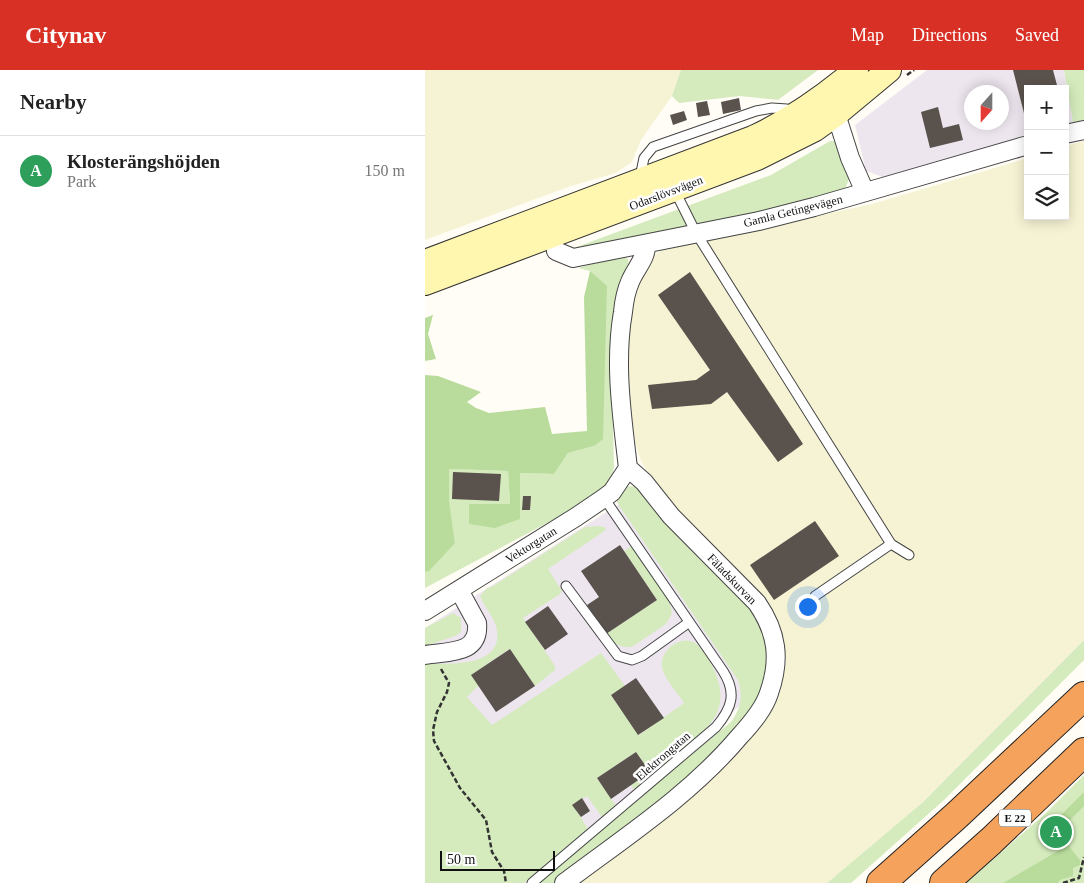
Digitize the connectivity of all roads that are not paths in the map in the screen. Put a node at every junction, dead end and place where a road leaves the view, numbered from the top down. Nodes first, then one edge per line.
1 (856, 70) edge
2 (889, 70) edge
3 (829, 106) junction
4 (794, 116) junction
5 (1084, 130) edge
6 (1069, 133) edge
7 (1024, 146) edge
8 (639, 180) junction
9 (670, 180) junction
10 (865, 192) junction
11 (696, 233) junction
12 (646, 244) junction
13 (555, 251) dead end
14 (425, 262) edge
15 (425, 284) edge
16 (627, 468) junction
17 (604, 498) junction
18 (891, 544) junction
19 (909, 556) dead end
20 (566, 586) dead end
21 (459, 590) junction
22 (815, 596) dead end
23 (425, 611) edge
24 (688, 623) junction
25 (428, 655) edge
26 (1084, 696) edge
27 (1084, 752) edge
28 (532, 883) edge
29 (564, 883) edge
30 (881, 883) edge
31 (943, 883) edge

1 - 3 main road, Odarslövsvägen
2 - 3 main road, Odarslövsvägen
3 - 4 main road, Odarslövsvägen
3 - 9 main road, Odarslövsvägen
3 - 10 street
4 - 8 lane
4 - 9 main road, Odarslövsvägen
5 - 6 street
7 - 10 street, Gamla Getingevägen
8 - 9 main road, Odarslövsvägen
8 - 14 main road, Odarslövsvägen
9 - 11 lane
9 - 15 main road, Odarslövsvägen
10 - 11 street, Gamla Getingevägen
11 - 12 street, Gamla Getingevägen
11 - 18 lane
12 - 13 street, Gamla Getingevägen
12 - 16 street
16 - 17 street, Vektorgatan
16 - 29 street, Fäladskurvan
17 - 21 street, Vektorgatan
17 - 24 lane, Elektrongatan
18 - 19 lane
18 - 22 lane
20 - 24 lane
21 - 23 street, Vektorgatan
21 - 25 street
24 - 28 lane, Elektrongatan
26 - 30 highway
27 - 31 highway, E 22

